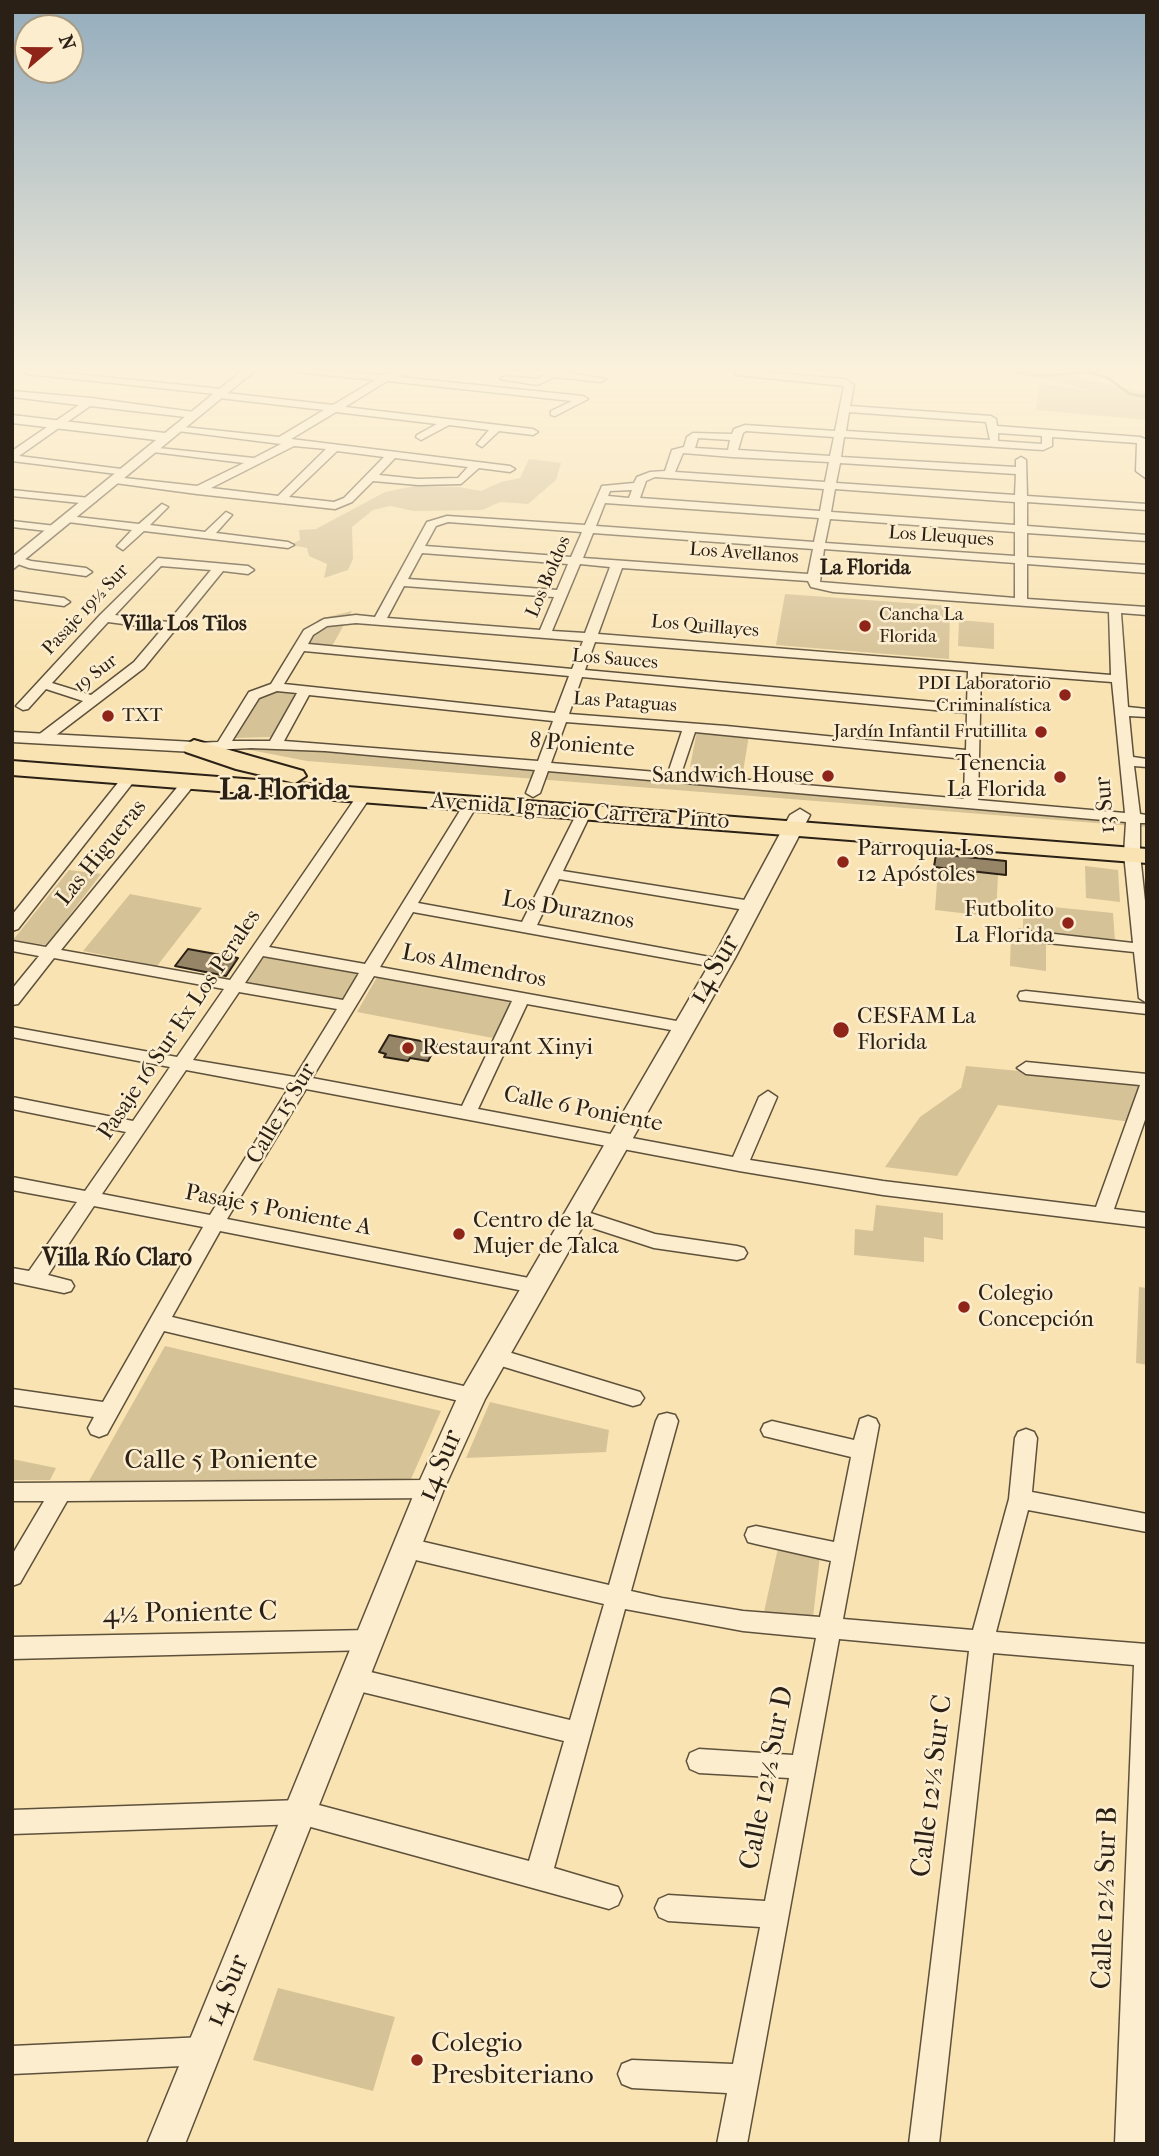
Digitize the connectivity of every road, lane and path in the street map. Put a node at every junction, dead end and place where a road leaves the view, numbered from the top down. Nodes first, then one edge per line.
1 (84, 470) edge
2 (128, 470) edge
3 (239, 470) edge
4 (311, 470) edge
5 (378, 470) edge
6 (472, 470) edge
7 (672, 470) edge
8 (833, 470) edge
9 (997, 470) edge
10 (1020, 471) joint
11 (669, 475) junction
12 (120, 476) junction
13 (371, 477) junction
14 (637, 486) junction
15 (831, 486) junction
16 (197, 491) junction
17 (12, 493) edge
18 (602, 499) junction
19 (1020, 499) junction
20 (279, 500) junction
21 (90, 501) junction
22 (633, 501) junction
23 (162, 507) dead end
24 (1147, 507) edge
25 (226, 515) dead end
26 (825, 515) junction
27 (68, 519) junction
28 (12, 524) edge
29 (141, 527) junction
30 (590, 528) junction
31 (1020, 528) junction
32 (56, 529) junction
33 (208, 535) junction
34 (1147, 538) edge
35 (288, 545) dead end
36 (819, 545) junction
37 (123, 546) dead end
38 (418, 549) junction
39 (1020, 560) junction
40 (14, 561) edge
41 (577, 561) junction
42 (617, 564) junction
43 (220, 567) junction
44 (1147, 569) edge
45 (248, 570) dead end
46 (86, 572) dead end
47 (813, 579) junction
48 (400, 582) junction
49 (562, 594) junction
50 (12, 595) edge
51 (1021, 601) junction
52 (64, 602) dead end
53 (1115, 608) junction
54 (1147, 611) edge
55 (104, 618) junction
56 (380, 620) junction
57 (173, 626) junction
58 (545, 634) junction
59 (590, 637) junction
60 (299, 647) junction
61 (975, 667) junction
62 (577, 676) junction
63 (1118, 679) junction
64 (42, 684) junction
65 (276, 687) junction
66 (306, 690) junction
67 (94, 700) junction
68 (23, 706) dead end
69 (973, 710) junction
70 (1122, 711) junction
71 (1147, 713) edge
72 (561, 718) junction
73 (690, 727) junction
74 (12, 737) edge
75 (42, 739) junction
76 (223, 745) junction
77 (275, 745) junction
78 (194, 747) junction
79 (972, 755) junction
80 (12, 756) edge
81 (1127, 761) junction
82 (1147, 762) edge
83 (544, 766) junction
84 (12, 768) edge
85 (297, 776) junction
86 (130, 777) junction
87 (673, 778) junction
88 (189, 782) junction
89 (533, 793) junction
90 (364, 796) junction
91 (471, 804) junction
92 (971, 805) junction
93 (584, 813) junction
94 (798, 821) junction
95 (1140, 838) edge
96 (555, 874) junction
97 (1142, 895) edge
98 (408, 906) junction
99 (751, 906) junction
100 (12, 926) edge
101 (528, 927) junction
102 (1019, 935) dead end
103 (12, 946) edge
104 (1144, 948) edge
105 (259, 950) junction
106 (51, 953) junction
107 (720, 963) junction
108 (368, 970) junction
109 (235, 985) junction
110 (1026, 996) dead end
111 (1147, 998) edge
112 (521, 999) junction
113 (12, 1000) edge
114 (348, 1006) junction
115 (1147, 1009) edge
116 (681, 1027) junction
117 (12, 1032) edge
118 (180, 1064) junction
119 (1026, 1068) dead end
120 (1147, 1080) edge
121 (301, 1084) junction
122 (1147, 1088) edge
123 (768, 1097) dead end
124 (12, 1103) edge
125 (468, 1112) junction
126 (138, 1128) junction
127 (617, 1142) junction
128 (739, 1165) junction
129 (12, 1183) edge
130 (89, 1199) junction
131 (1103, 1214) junction
132 (575, 1215) junction
133 (1147, 1220) edge
134 (215, 1223) junction
135 (737, 1253) dead end
136 (12, 1275) edge
137 (34, 1280) junction
138 (65, 1286) dead end
139 (534, 1286) junction
140 (159, 1322) junction
141 (495, 1356) junction
142 (472, 1396) junction
143 (12, 1397) edge
144 (633, 1398) dead end
145 (667, 1421) dead end
146 (868, 1425) dead end
147 (772, 1430) dead end
148 (1026, 1438) dead end
149 (863, 1451) junction
150 (430, 1489) junction
151 (12, 1492) edge
152 (61, 1492) junction
153 (1020, 1499) junction
154 (1147, 1523) edge
155 (756, 1535) dead end
156 (407, 1548) junction
157 (843, 1554) junction
158 (12, 1576) edge
159 (620, 1598) junction
160 (828, 1630) junction
161 (370, 1640) junction
162 (982, 1642) junction
163 (12, 1648) edge
164 (1146, 1655) edge
165 (354, 1679) junction
166 (579, 1734) junction
167 (699, 1761) dead end
168 (802, 1767) junction
169 (300, 1812) junction
170 (12, 1822) edge
171 (538, 1877) junction
172 (609, 1896) dead end
173 (668, 1908) dead end
174 (774, 1915) junction
175 (204, 2051) junction
176 (12, 2060) edge
177 (632, 2074) dead end
178 (743, 2079) junction
179 (166, 2144) edge
180 (732, 2144) edge
181 (924, 2144) edge
182 (1130, 2144) edge

1 - 12 street
2 - 12 street
3 - 16 street
4 - 20 street
5 - 13 street
6 - 13 street
7 - 11 street
8 - 15 street
9 - 10 street
10 - 19 street
11 - 14 street
11 - 15 street
12 - 16 street
12 - 21 street
13 - 20 street
14 - 18 street
14 - 22 street
15 - 19 street
15 - 26 street
16 - 20 street
17 - 21 street
18 - 22 street
18 - 30 street, Los Boldos
19 - 24 street
19 - 31 street
21 - 27 street
22 - 26 street
23 - 29 street
25 - 33 street
26 - 31 street
26 - 36 street
27 - 29 street
27 - 32 street
28 - 32 street
29 - 33 street
29 - 37 street
30 - 36 street, Los Lleuques
30 - 38 street, Los Lleuques
30 - 41 street, Los Boldos
31 - 34 street
31 - 39 street
32 - 40 street
33 - 35 street
36 - 39 street, Los Lleuques
36 - 47 street
38 - 41 street, Los Avellanos
38 - 48 street
39 - 44 street, Los Lleuques
39 - 51 street
40 - 46 street
41 - 42 street, Los Avellanos
41 - 49 street, Los Boldos
42 - 47 street, Los Avellanos
42 - 59 street
43 - 45 street
43 - 55 street, Pasaje 19½ Sur
43 - 57 street, 19 Sur
47 - 51 street, Los Avellanos
48 - 49 street
48 - 56 street
49 - 58 street, Los Boldos
50 - 52 street
51 - 53 street, Los Avellanos
53 - 54 street, Los Avellanos
53 - 63 street, 13 Sur
55 - 57 street
55 - 64 street, Pasaje 19½ Sur
56 - 58 street, Los Quillayes
56 - 60 street, Los Quillayes
57 - 67 street, 19 Sur
58 - 59 street, Los Quillayes
59 - 61 street, Los Quillayes
59 - 62 street
60 - 62 street, Los Sauces
60 - 65 street
61 - 63 street, Los Quillayes
61 - 69 street
62 - 69 street, Los Sauces
62 - 72 street
63 - 70 street, 13 Sur
64 - 67 street, Pasaje 19½ Sur
64 - 68 street, Pasaje 19½ Sur
65 - 66 street, Las Pataguas
65 - 76 street
66 - 72 street, Las Pataguas
66 - 77 street
67 - 75 street, 19 Sur
69 - 79 street
70 - 71 street
70 - 81 street, 13 Sur
72 - 73 street, Las Pataguas
72 - 83 street
73 - 79 street, Las Pataguas
73 - 87 street
74 - 75 street, 8 Poniente
75 - 78 street, 8 Poniente
76 - 77 street, 8 Poniente
76 - 78 street, 8 Poniente
77 - 83 street, 8 Poniente
78 - 85 main road
79 - 92 street
80 - 85 main road, Avenida Ignacio Carrera Pinto
81 - 82 street
81 - 95 street, 13 Sur
83 - 87 street, 8 Poniente
83 - 89 street
84 - 86 main road, Avenida Ignacio Carrera Pinto
85 - 89 main road, Avenida Ignacio Carrera Pinto
86 - 88 main road, Avenida Ignacio Carrera Pinto
86 - 100 street
87 - 92 street, 8 Poniente
88 - 90 main road, Avenida Ignacio Carrera Pinto
88 - 106 street, Las Higueras
89 - 94 main road, Avenida Ignacio Carrera Pinto
90 - 91 main road, Avenida Ignacio Carrera Pinto
90 - 105 street, Pasaje 16 Sur Ex Los Perales
91 - 93 main road, Avenida Ignacio Carrera Pinto
91 - 98 street, Calle 15 Sur
92 - 95 street, 8 Poniente
93 - 94 main road, Avenida Ignacio Carrera Pinto
93 - 96 street
94 - 95 main road, Avenida Ignacio Carrera Pinto
94 - 99 street, 14 Sur
95 - 97 street, 13 Sur
96 - 99 street
96 - 101 street
97 - 104 street, 13 Sur
98 - 101 street, Los Duraznos
98 - 108 street, Calle 15 Sur
99 - 107 street, 14 Sur
101 - 107 street, Los Duraznos
102 - 104 street
103 - 106 street
104 - 111 street, 13 Sur
105 - 108 street, Los Almendros
105 - 109 street, Pasaje 16 Sur Ex Los Perales
106 - 109 street
106 - 113 street, Las Higueras
107 - 116 street, 14 Sur
108 - 112 street, Los Almendros
108 - 114 street, Calle 15 Sur
109 - 114 street
109 - 118 street, Pasaje 16 Sur Ex Los Perales
110 - 115 street
112 - 116 street, Los Almendros
112 - 125 street
114 - 121 street, Calle 15 Sur
116 - 127 street, 14 Sur
117 - 118 street, Calle 6 Poniente
118 - 121 street, Calle 6 Poniente
118 - 126 street, Pasaje 16 Sur Ex Los Perales
119 - 120 street
121 - 125 street, Calle 6 Poniente
121 - 134 street, Calle 15 Sur
122 - 131 street
123 - 128 street
124 - 126 street
125 - 127 street, Calle 6 Poniente
126 - 130 street, Pasaje 16 Sur Ex Los Perales
127 - 128 street, Calle 6 Poniente
127 - 132 street, 14 Sur
128 - 131 street, Calle 6 Poniente
129 - 130 street, Pasaje 5 Poniente A
130 - 134 street, Pasaje 5 Poniente A
130 - 137 street, Pasaje 16 Sur Ex Los Perales
131 - 133 street, Calle 6 Poniente
132 - 135 street
132 - 139 street, 14 Sur
134 - 139 street, Pasaje 5 Poniente A
134 - 140 street, Calle 15 Sur
136 - 137 street
137 - 138 street
139 - 141 street, 14 Sur
140 - 142 street
140 - 143 street, Calle 15 Sur
141 - 142 street, 14 Sur
141 - 144 street
142 - 150 street, 14 Sur
145 - 159 street
146 - 149 street, Calle 12½ Sur D
147 - 149 street
148 - 153 street, Calle 12½ Sur C
149 - 157 street, Calle 12½ Sur D
150 - 152 street, Calle 5 Poniente
150 - 156 street, 14 Sur
151 - 152 street, Calle 5 Poniente
152 - 158 street
153 - 154 street
153 - 162 street, Calle 12½ Sur C
155 - 157 street
156 - 159 street
156 - 161 street, 14 Sur
157 - 160 street, Calle 12½ Sur D
159 - 160 street
159 - 166 street
160 - 162 street
160 - 168 street, Calle 12½ Sur D
161 - 163 street, 4½ Poniente C
161 - 165 street, 14 Sur
162 - 164 street
162 - 181 street, Calle 12½ Sur C
164 - 182 street, Calle 12½ Sur B
165 - 166 street
165 - 169 street, 14 Sur
166 - 171 street
167 - 168 street
168 - 174 street, Calle 12½ Sur D
169 - 170 street
169 - 171 street
169 - 175 street, 14 Sur
171 - 172 street
173 - 174 street
174 - 178 street, Calle 12½ Sur D
175 - 176 street
175 - 179 street, 14 Sur
177 - 178 street
178 - 180 street, Calle 12½ Sur D

